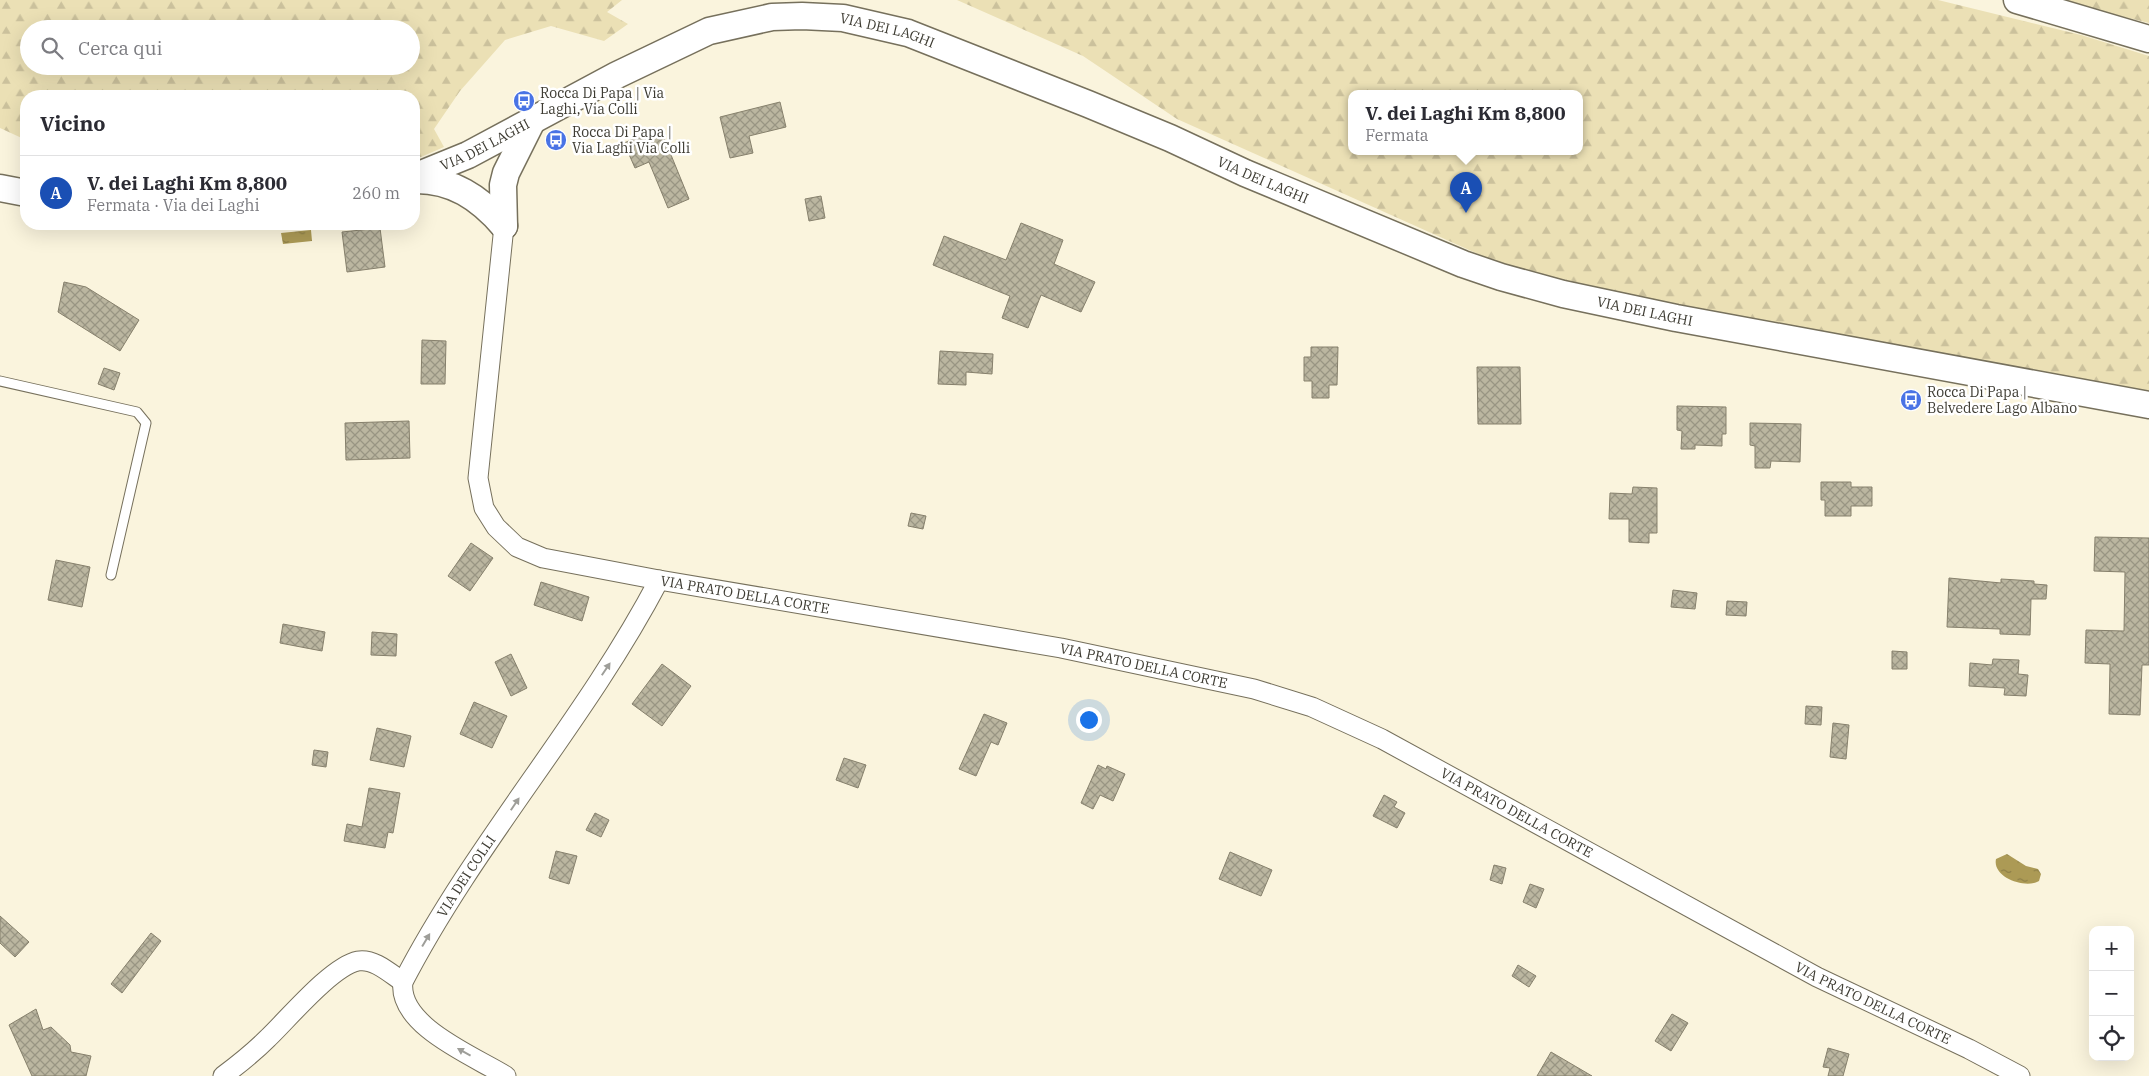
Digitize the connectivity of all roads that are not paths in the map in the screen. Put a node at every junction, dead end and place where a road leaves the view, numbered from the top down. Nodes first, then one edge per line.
1 (2017, 0) edge
2 (2149, 39) edge
3 (532, 121) junction
4 (468, 155) junction
5 (420, 176) edge
6 (420, 180) edge
7 (503, 185) junction
8 (0, 188) edge
9 (20, 192) edge
10 (473, 196) junction
11 (504, 226) junction
12 (0, 381) edge
13 (2149, 405) edge
14 (111, 575) dead end
15 (660, 580) junction
16 (403, 982) junction
17 (223, 1076) edge
18 (506, 1076) edge
19 (2020, 1076) edge

1 - 2 main road
3 - 4 main road, VIA DEI LAGHI
3 - 7 main road
3 - 13 main road, VIA DEI LAGHI
4 - 5 main road, VIA DEI LAGHI
4 - 7 main road
4 - 10 main road
6 - 10 main road
7 - 11 main road
8 - 9 main road
10 - 11 main road
11 - 15 street, VIA PRATO DELLA CORTE
12 - 14 lane
16 -> 15 street, VIA DEI COLLI
15 - 19 street, VIA PRATO DELLA CORTE
16 - 17 street
18 -> 16 street

